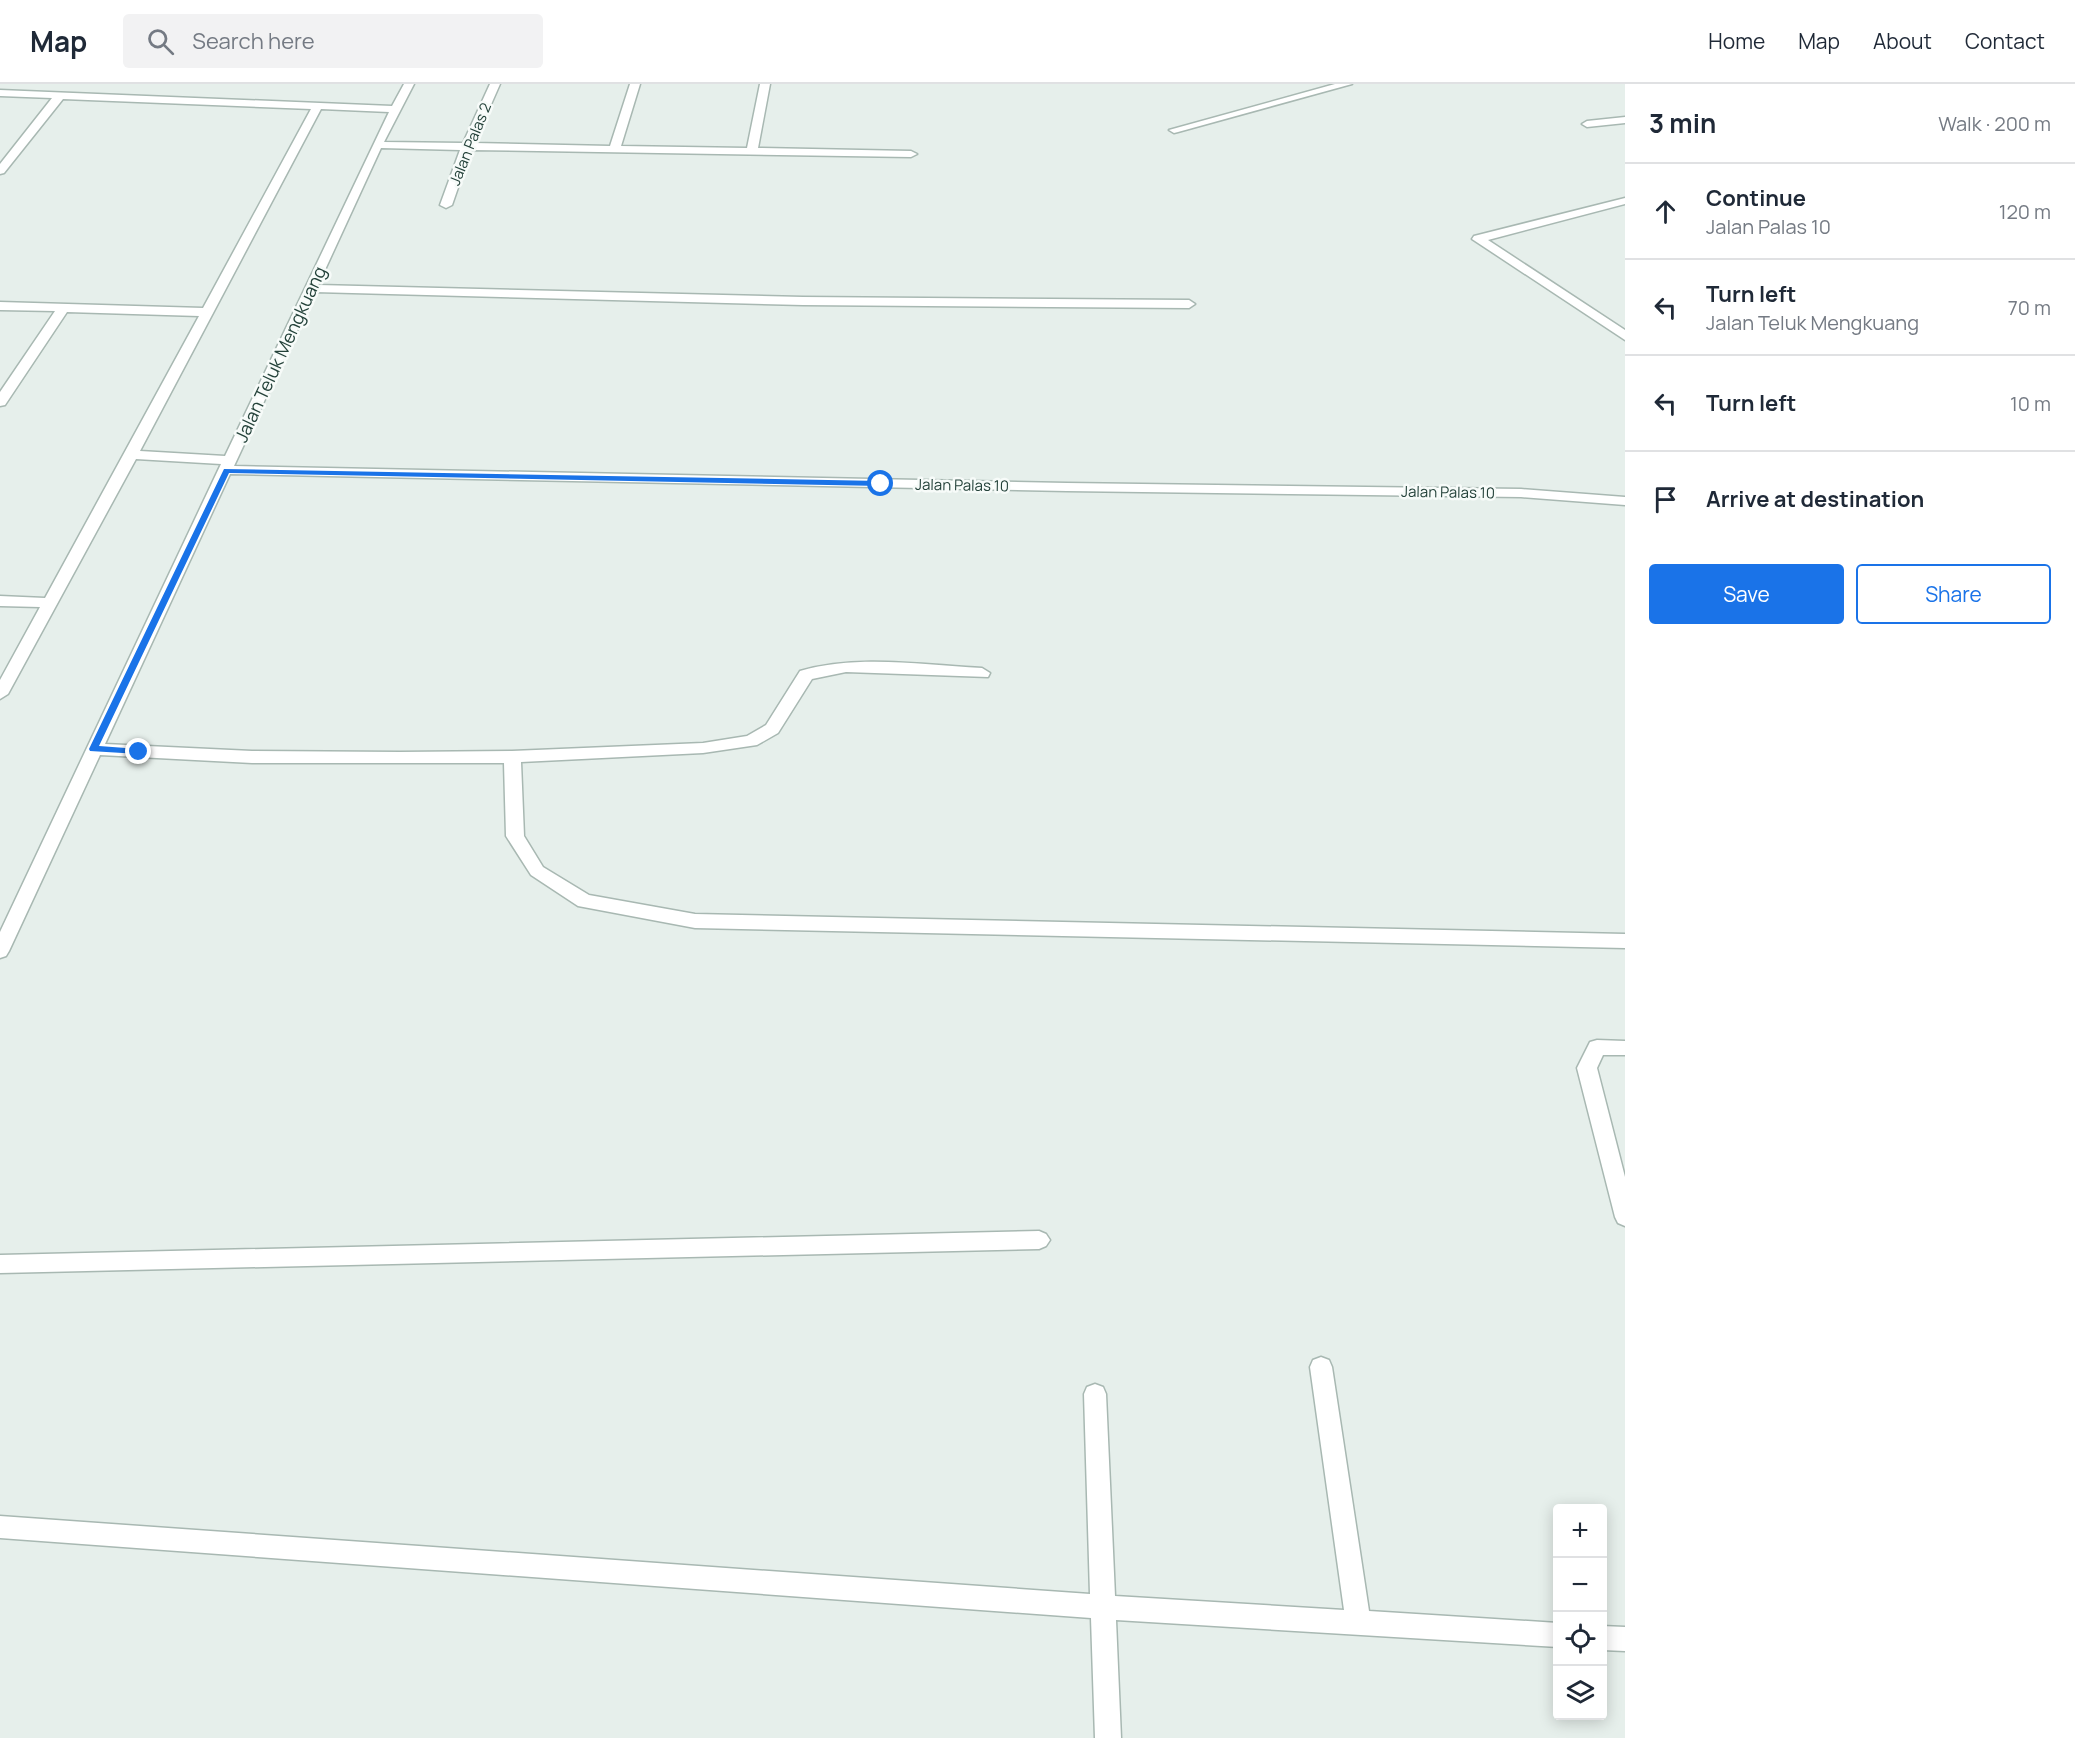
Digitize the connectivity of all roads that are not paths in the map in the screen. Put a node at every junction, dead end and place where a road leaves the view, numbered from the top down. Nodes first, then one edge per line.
1 (410, 84) edge
2 (495, 84) edge
3 (635, 84) edge
4 (765, 84) edge
5 (1347, 84) edge
6 (0, 93) edge
7 (60, 95) junction
8 (318, 105) junction
9 (398, 109) junction
10 (1625, 120) edge
11 (1587, 124) dead end
12 (1174, 130) dead end
13 (377, 145) junction
14 (467, 147) junction
15 (614, 149) junction
16 (752, 151) junction
17 (911, 154) dead end
18 (0, 171) edge
19 (1625, 201) edge
20 (446, 205) dead end
21 (310, 288) junction
22 (1189, 304) dead end
23 (0, 306) edge
24 (63, 308) junction
25 (208, 312) junction
26 (1625, 336) edge
27 (0, 402) edge
28 (131, 455) junction
29 (229, 465) junction
30 (1625, 501) edge
31 (0, 601) edge
32 (49, 603) junction
33 (982, 673) dead end
34 (0, 694) edge
35 (94, 749) junction
36 (512, 757) junction
37 (1625, 941) edge
38 (0, 951) edge
39 (1625, 1048) edge
40 (1625, 1217) edge
41 (1039, 1240) dead end
42 (0, 1264) edge
43 (1321, 1367) dead end
44 (1095, 1395) dead end
45 (0, 1527) edge
46 (1102, 1607) junction
47 (1358, 1621) junction
48 (1553, 1635) edge
49 (1607, 1638) edge
50 (1625, 1639) edge
51 (1108, 1738) edge

1 - 9 street, Jalan Teluk Mengkuang
2 - 14 street, Jalan Palas 2
3 - 15 street
4 - 16 street
5 - 12 street
6 - 7 street
7 - 8 street
7 - 18 street
8 - 9 street
8 - 25 street
9 - 13 street, Jalan Teluk Mengkuang
10 - 11 street
13 - 14 street
13 - 21 street, Jalan Teluk Mengkuang
14 - 15 street
14 - 20 street, Jalan Palas 2
15 - 16 street
16 - 17 street
19 - 26 street
21 - 22 street
21 - 29 street, Jalan Teluk Mengkuang
23 - 24 street
24 - 25 street
24 - 27 street
25 - 28 street
28 - 29 street, Jalan Palas 10
28 - 32 street
29 - 30 street, Jalan Palas 10
29 - 35 street, Jalan Teluk Mengkuang
31 - 32 street
32 - 34 street
33 - 36 street
35 - 36 street
35 - 38 street, Jalan Teluk Mengkuang
36 - 37 street
39 - 40 street
41 - 42 street
43 - 47 street
44 - 46 street
45 - 46 street
46 - 47 street
46 - 51 street
47 - 48 street
49 - 50 street

